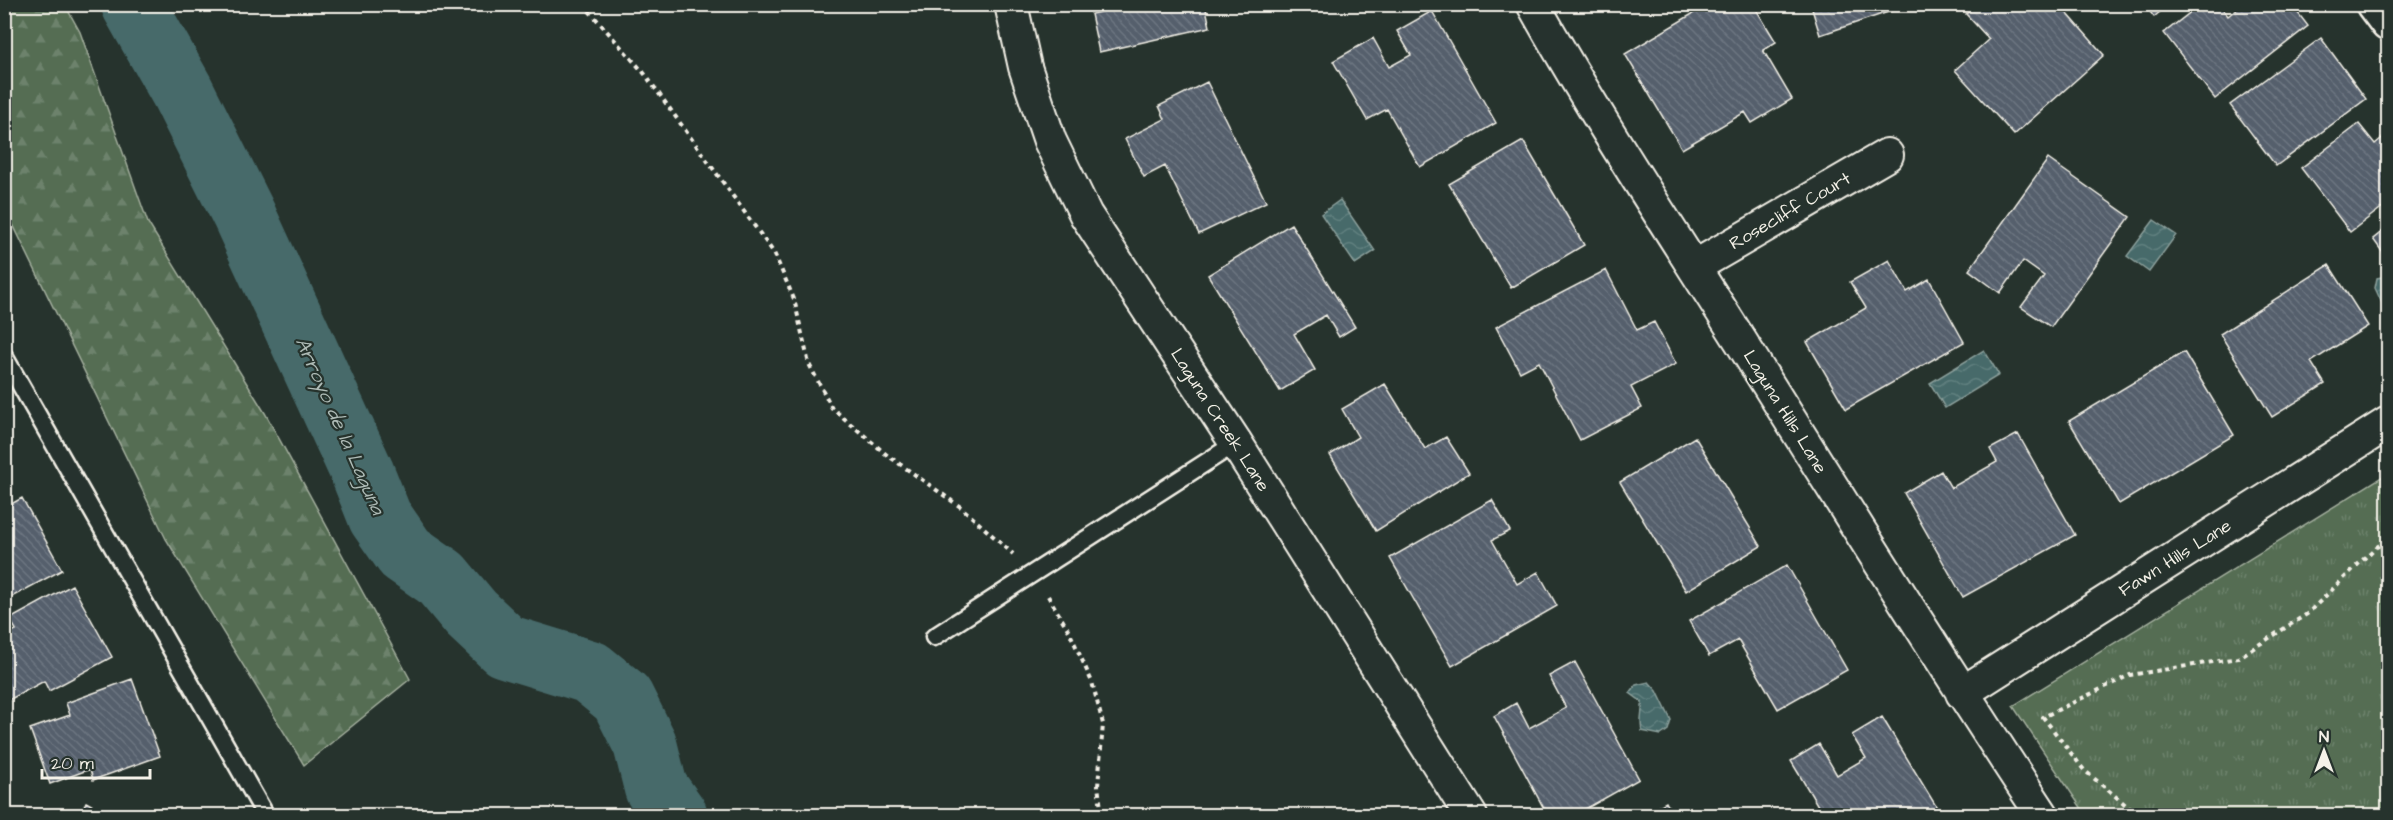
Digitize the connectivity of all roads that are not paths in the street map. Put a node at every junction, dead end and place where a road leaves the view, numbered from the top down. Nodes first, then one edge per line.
1 (1011, 4) edge
2 (1533, 4) edge
3 (2373, 4) edge
4 (2388, 24) edge
5 (1887, 154) dead end
6 (1694, 267) junction
7 (4, 356) edge
8 (2388, 423) edge
9 (1236, 443) junction
10 (934, 637) dead end
11 (1962, 693) junction
12 (266, 816) edge
13 (1472, 816) edge
14 (2043, 816) edge

1 - 9 street, Laguna Creek Lane
2 - 6 street, Laguna Hills Lane
3 - 4 street
5 - 6 street, Rosecliff Court
6 - 11 street, Laguna Hills Lane
7 - 12 lane
8 - 11 street, Fawn Hills Lane
9 - 10 lane
9 - 13 street, Laguna Creek Lane
11 - 14 street, Laguna Hills Lane

